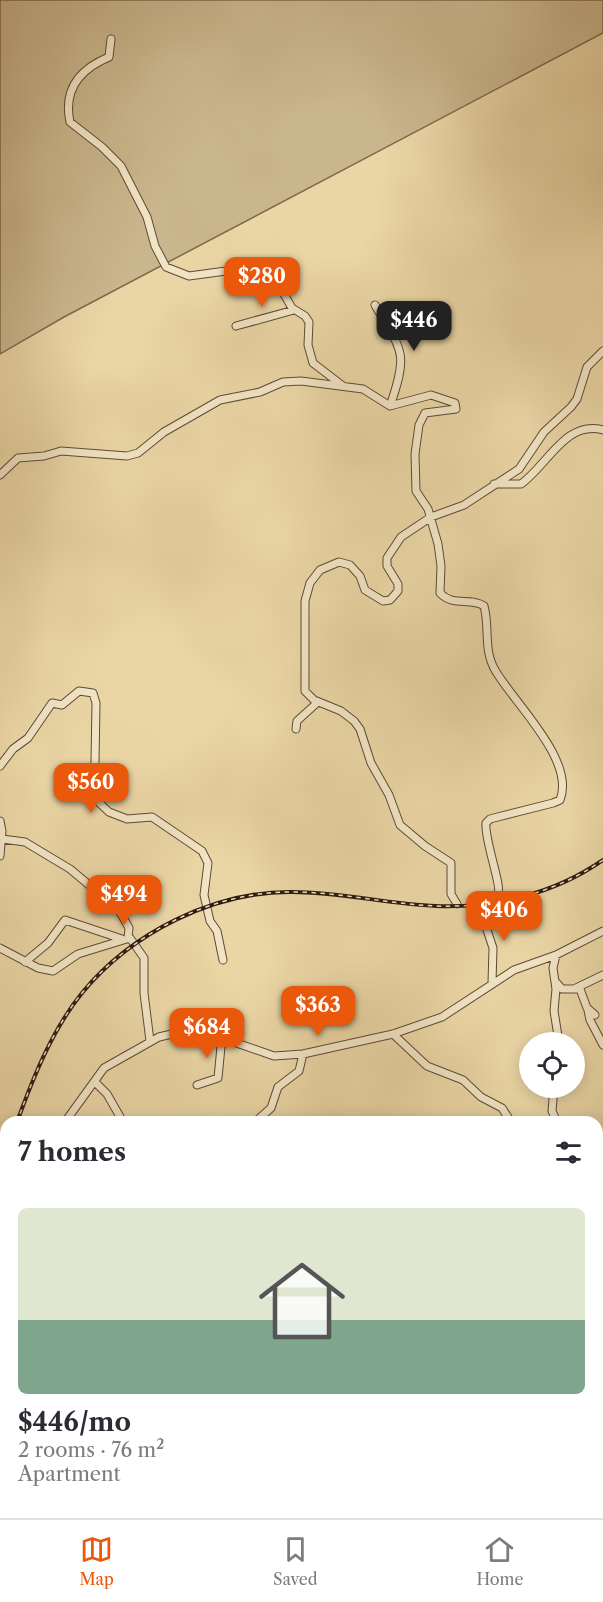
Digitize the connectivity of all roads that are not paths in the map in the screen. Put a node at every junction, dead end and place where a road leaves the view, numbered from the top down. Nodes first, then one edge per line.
1 (111, 39) dead end
2 (375, 305) dead end
3 (294, 310) junction
4 (236, 326) dead end
5 (603, 351) edge
6 (345, 387) junction
7 (390, 406) junction
8 (603, 430) edge
9 (0, 475) edge
10 (494, 484) junction
11 (431, 518) junction
12 (318, 702) junction
13 (296, 729) dead end
14 (0, 766) edge
15 (0, 821) edge
16 (2, 839) junction
17 (0, 856) edge
18 (457, 904) dead end
19 (603, 931) edge
20 (125, 938) junction
21 (0, 948) edge
22 (556, 955) junction
23 (223, 960) dead end
24 (25, 962) junction
25 (603, 975) edge
26 (555, 981) junction
27 (492, 983) junction
28 (574, 989) junction
29 (557, 1032) edge
30 (393, 1034) junction
31 (222, 1036) junction
32 (150, 1041) junction
33 (603, 1046) edge
34 (303, 1054) junction
35 (95, 1082) junction
36 (197, 1085) dead end
37 (553, 1098) edge
38 (70, 1116) edge
39 (120, 1116) edge
40 (262, 1116) edge
41 (507, 1116) edge
42 (554, 1116) edge

1 - 3 street
2 - 7 street
3 - 4 street
3 - 6 street
5 - 10 street
6 - 7 street
6 - 9 street
7 - 11 street
8 - 10 street
10 - 11 street
11 - 12 street
11 - 27 street
12 - 13 street
12 - 18 street
14 - 23 street
15 - 16 street
16 - 17 street
16 - 20 street
19 - 22 street
20 - 24 street
20 - 24 street
20 - 32 street
21 - 24 street
22 - 26 street
22 - 27 street
25 - 28 street
26 - 28 street
26 - 29 street
27 - 30 street
28 - 33 street
30 - 34 street
30 - 41 street
31 - 32 street
31 - 34 street
31 - 36 street
32 - 35 street
34 - 40 street
35 - 38 street
35 - 39 street
37 - 42 street

